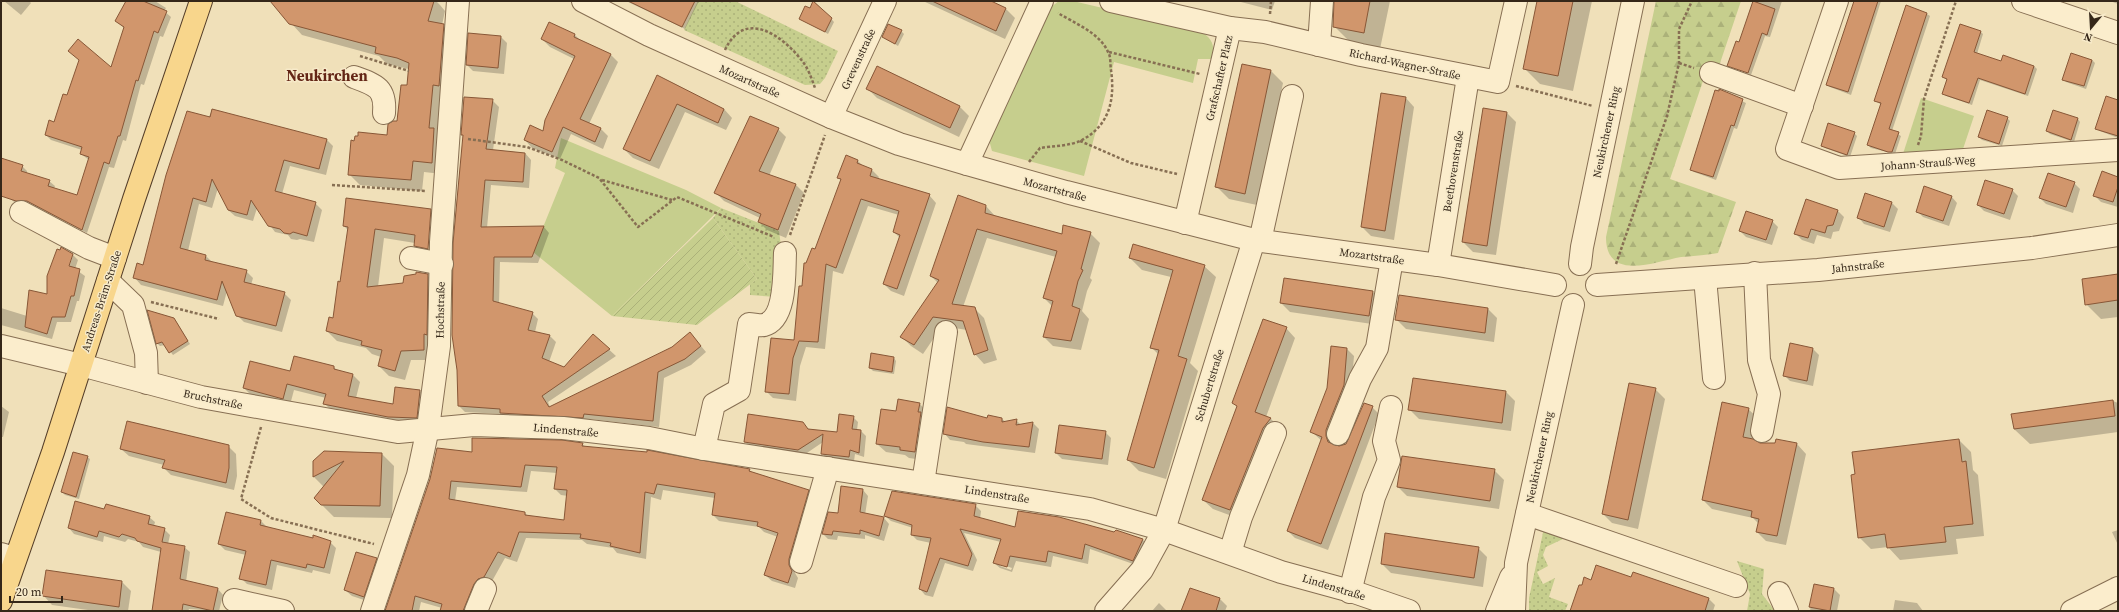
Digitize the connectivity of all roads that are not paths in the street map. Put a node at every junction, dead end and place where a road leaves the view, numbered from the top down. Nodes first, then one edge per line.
1 (201, 1) edge
2 (458, 1) edge
3 (583, 1) edge
4 (885, 1) edge
5 (1111, 1) edge
6 (1322, 1) edge
7 (1516, 1) edge
8 (1633, 1) edge
9 (1837, 1) edge
10 (2023, 1) edge
11 (1048, 6) edge
12 (2060, 7) edge
13 (1230, 28) junction
14 (2118, 33) edge
15 (1320, 45) junction
16 (1710, 73) dead end
17 (354, 77) dead end
18 (1468, 77) junction
19 (1292, 96) dead end
20 (1802, 106) junction
21 (384, 113) dead end
22 (833, 113) junction
23 (2118, 150) edge
24 (968, 164) junction
25 (21, 212) dead end
26 (1185, 223) junction
27 (2118, 235) edge
28 (1257, 240) junction
29 (786, 247) road end
30 (115, 258) junction
31 (411, 258) dead end
32 (1392, 259) junction
33 (442, 264) junction
34 (1580, 264) junction
35 (1438, 265) junction
36 (1755, 273) junction
37 (1705, 278) junction
38 (108, 281) junction
39 (1606, 284) junction
40 (1555, 285) junction
41 (1573, 305) junction
42 (946, 332) dead end
43 (1, 346) edge
44 (81, 365) junction
45 (1714, 378) dead end
46 (147, 383) junction
47 (1391, 407) dead end
48 (428, 428) junction
49 (1762, 431) dead end
50 (1275, 433) dead end
51 (1338, 434) dead end
52 (704, 449) junction
53 (828, 468) junction
54 (923, 483) junction
55 (1527, 514) junction
56 (1164, 530) junction
57 (1230, 553) junction
58 (8, 556) edge
59 (801, 562) dead end
60 (1516, 563) junction
61 (1282, 572) junction
62 (1736, 586) dead end
63 (2118, 588) edge
64 (485, 589) dead end
65 (1350, 592) junction
66 (234, 600) dead end
67 (1, 601) edge
68 (282, 611) edge
69 (372, 611) edge
70 (476, 611) edge
71 (1106, 611) edge
72 (1361, 611) edge
73 (1409, 611) edge
74 (1498, 611) edge
75 (1514, 611) edge
76 (2072, 611) edge

1 - 30 main road, Andreas-Bräm-Straße
2 - 33 street, Hochstraße
3 - 22 street, Mozartstraße
4 - 22 street, Grevenstraße
5 - 13 street, Grafschafter Platz
6 - 15 street
7 - 18 street, Richard-Wagner-Straße
8 - 34 street, Neukirchener Ring
9 - 20 street, Johann-Strauß-Weg
10 - 12 street
11 - 24 street
12 - 14 street
13 - 15 street, Richard-Wagner-Straße
13 - 26 street, Grafschafter Platz
15 - 18 street, Richard-Wagner-Straße
16 - 20 street
17 - 21 street
18 - 35 street, Beethovenstraße
19 - 28 street, Schubertstraße
20 - 23 street, Johann-Strauß-Weg
22 - 24 street, Mozartstraße
24 - 26 street, Mozartstraße
25 - 30 street
26 - 28 street, Mozartstraße
27 - 36 street, Jahnstraße
28 - 32 street, Mozartstraße
28 - 56 street, Schubertstraße
29 - 52 street
30 - 38 main road, Andreas-Bräm-Straße
31 - 33 street
32 - 35 street, Mozartstraße
32 - 51 street
33 - 48 street, Hochstraße
34 - 39 street
34 - 40 street
35 - 40 street, Mozartstraße
36 - 37 street, Jahnstraße
36 - 49 street
37 - 39 street, Jahnstraße
37 - 45 street
38 - 44 main road, Andreas-Bräm-Straße
38 - 46 street
39 - 41 street
40 - 41 street
41 - 55 street, Neukirchener Ring
42 - 54 street
43 - 44 street, Bruchstraße
44 - 46 street, Bruchstraße
44 - 58 main road, Andreas-Bräm-Straße
46 - 48 street, Bruchstraße
47 - 65 street
48 - 52 street, Lindenstraße
48 - 69 street, Hochstraße
50 - 57 street
52 - 53 street, Lindenstraße
53 - 54 street, Lindenstraße
53 - 59 street
54 - 56 street, Lindenstraße
55 - 60 street, Neukirchener Ring
55 - 62 street
56 - 57 street, Lindenstraße
56 - 71 street, Schubertstraße
57 - 61 street, Lindenstraße
58 - 67 main road, Andreas-Bräm-Straße
60 - 74 street, Neukirchener Ring
60 - 75 street, Neukirchener Ring
61 - 65 street, Lindenstraße
61 - 72 street, Lindenstraße
63 - 76 street
64 - 70 street
65 - 73 street, Lindenstraße
66 - 68 street

